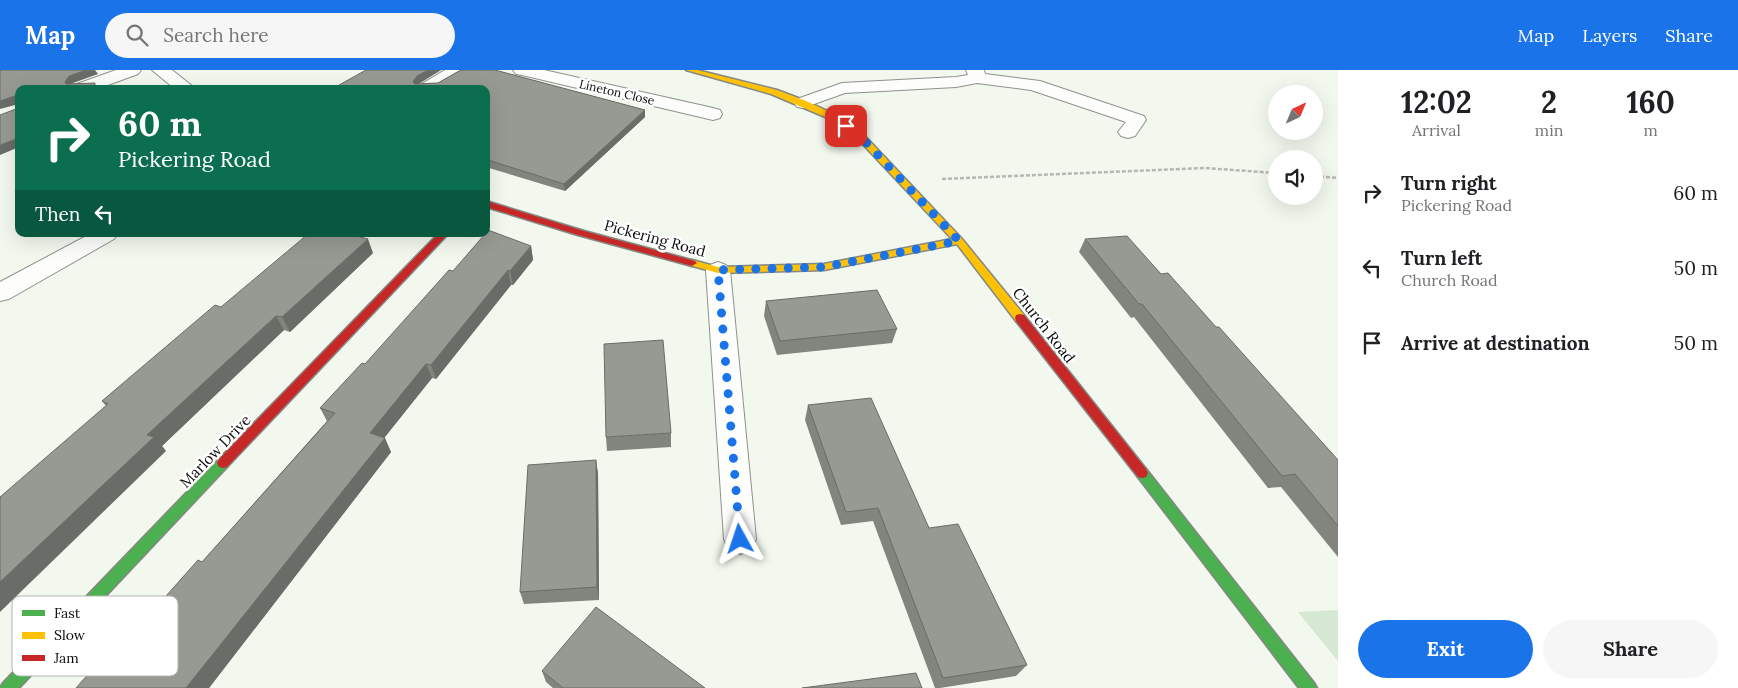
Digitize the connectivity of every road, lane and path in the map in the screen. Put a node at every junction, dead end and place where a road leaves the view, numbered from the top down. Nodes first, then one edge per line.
1 (132, 70) edge
2 (161, 70) edge
3 (462, 70) edge
4 (522, 70) edge
5 (689, 70) edge
6 (976, 74) edge
7 (91, 85) edge
8 (182, 85) edge
9 (433, 85) edge
10 (803, 103) junction
11 (713, 114) dead end
12 (1128, 132) dead end
13 (1268, 172) edge
14 (1323, 177) edge
15 (1338, 178) edge
16 (903, 183) junction
17 (490, 205) edge
18 (101, 237) edge
19 (440, 237) edge
20 (959, 241) junction
21 (718, 270) junction
22 (0, 293) edge
23 (740, 539) dead end
24 (96, 596) edge
25 (19, 676) edge
26 (8, 688) edge
27 (1309, 688) edge

1 - 7 street
2 - 8 street
3 - 9 street
4 - 11 street, Lineton Close
5 - 10 street, Church Road
6 - 10 street
6 - 12 street
10 - 16 street, Church Road
13 - 16 path
14 - 15 path
16 - 20 street, Church Road
17 - 21 street, Pickering Road
18 - 22 street
19 - 24 street, Marlow Drive
20 - 21 street, Pickering Road
20 - 27 street, Church Road
21 - 23 street
25 - 26 street, Marlow Drive

